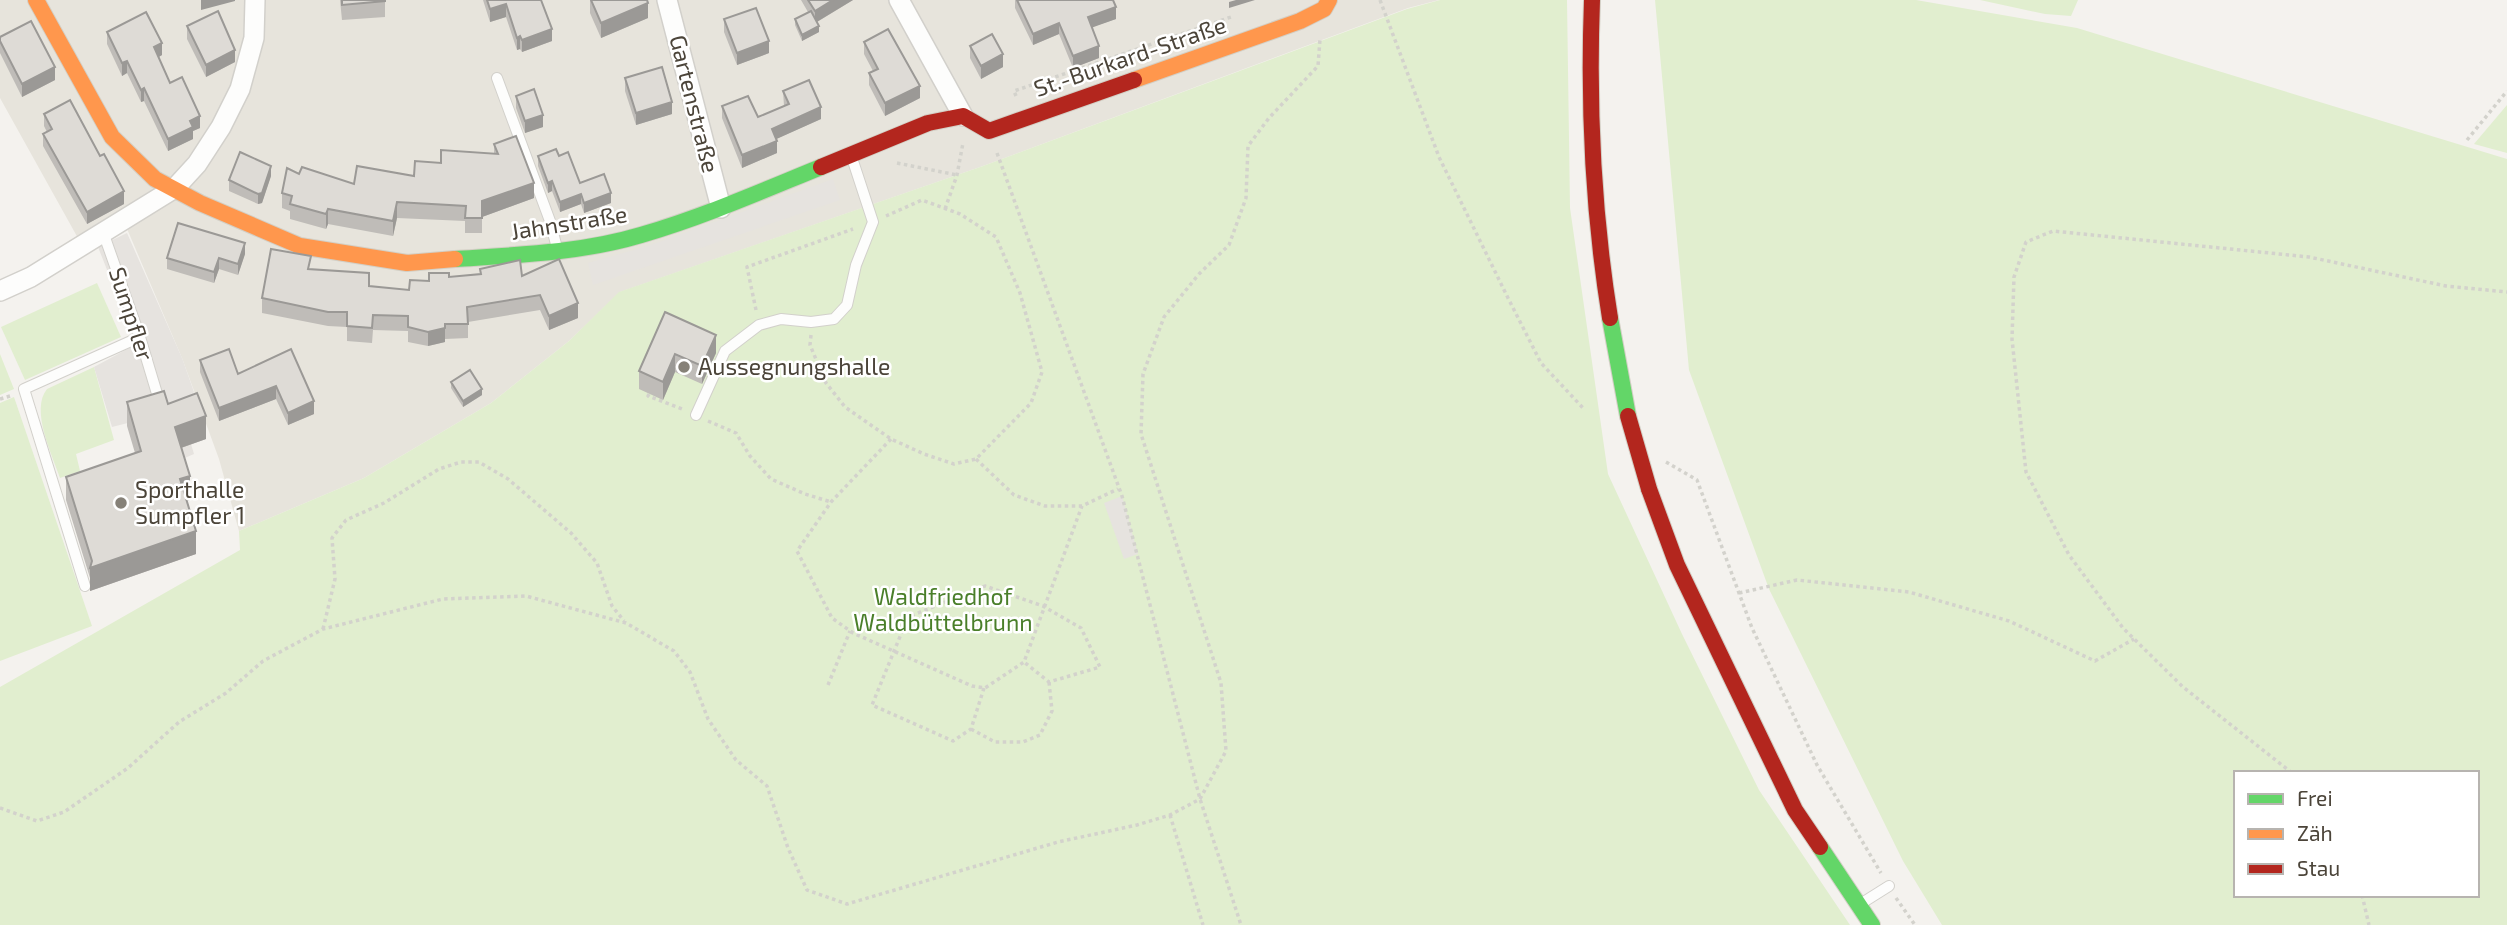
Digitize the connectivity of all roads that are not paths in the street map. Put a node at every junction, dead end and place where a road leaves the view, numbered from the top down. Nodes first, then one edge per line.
1 (36, 0) edge
2 (255, 0) edge
3 (667, 0) edge
4 (899, 0) edge
5 (1592, 0) edge
6 (1326, 5) edge
7 (496, 78) dead end
8 (963, 116) junction
9 (851, 153) junction
10 (175, 188) junction
11 (721, 208) junction
12 (103, 232) junction
13 (558, 252) junction
14 (0, 291) edge
15 (140, 337) junction
16 (158, 397) edge
17 (696, 415) road end
18 (85, 586) dead end
19 (1889, 886) road end
20 (1859, 906) junction
21 (1872, 925) edge

1 - 10 street, Jahnstraße
2 - 10 street
3 - 11 street, Gartenstraße
4 - 8 street
5 - 20 street, bridge
6 - 8 street, St.-Burkard-Straße
7 - 13 lane
8 - 9 street, Jahnstraße
9 - 11 street, Jahnstraße
9 - 17 lane
10 - 12 street
10 - 13 street, Jahnstraße
11 - 13 street, Jahnstraße
12 - 14 street
12 - 15 lane, Sumpfler
15 - 16 lane, Sumpfler
15 - 18 lane
19 - 20 lane
20 - 21 street

